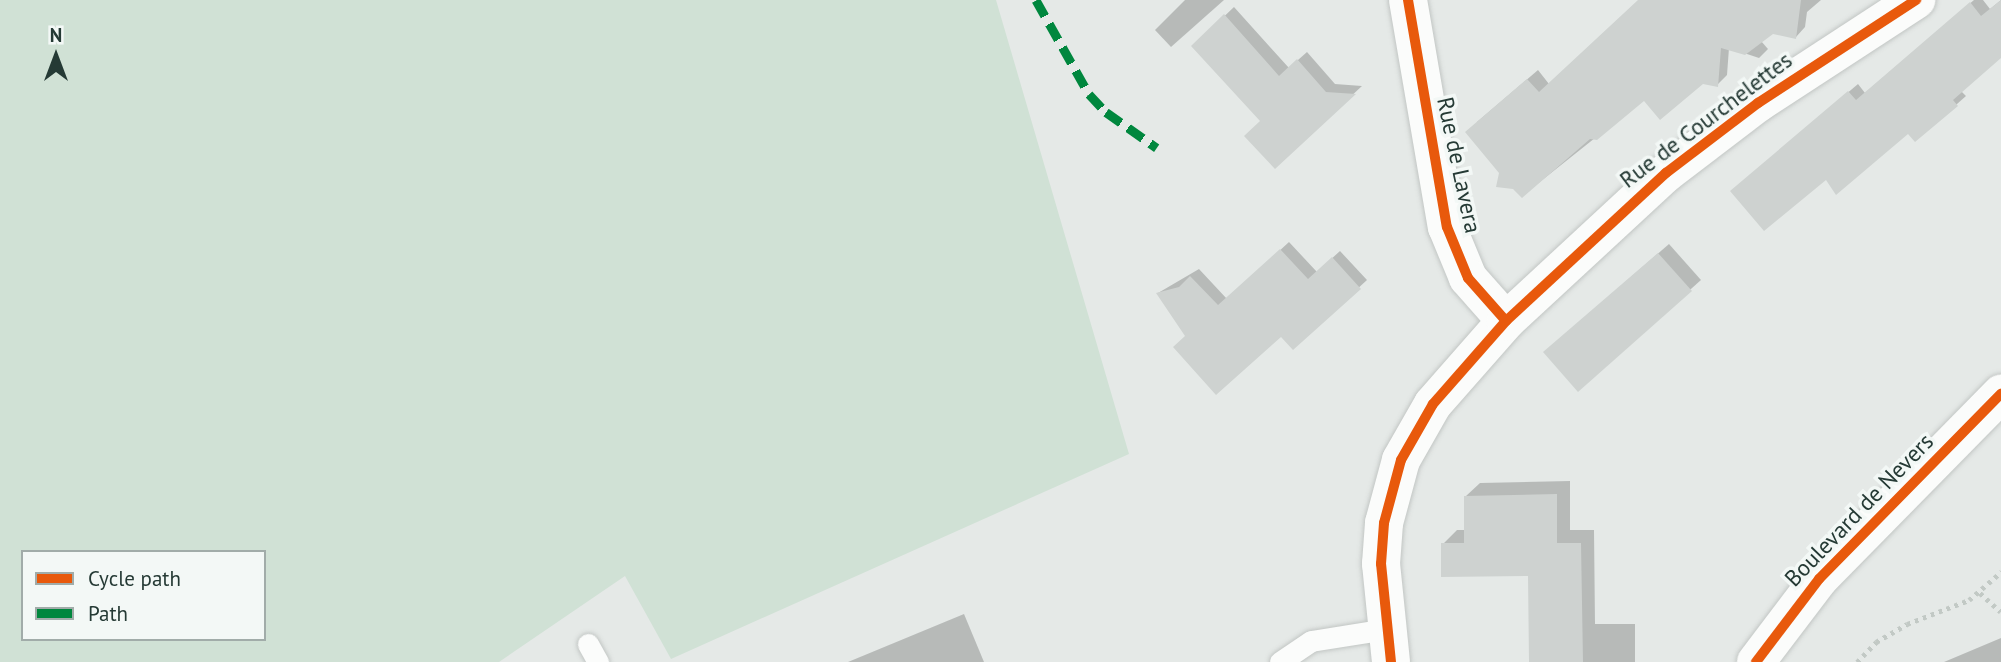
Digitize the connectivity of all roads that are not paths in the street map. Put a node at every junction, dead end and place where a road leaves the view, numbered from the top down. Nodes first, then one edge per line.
1 (1408, 0) edge
2 (1916, 0) edge
3 (1506, 321) junction
4 (2001, 394) edge
5 (1389, 645) edge
6 (1280, 662) edge
7 (1756, 662) edge

1 - 3 street, Rue de Lavera
2 - 3 street, Rue de Courchelettes
3 - 5 street
4 - 7 street, Boulevard de Nevers
5 - 6 lane

